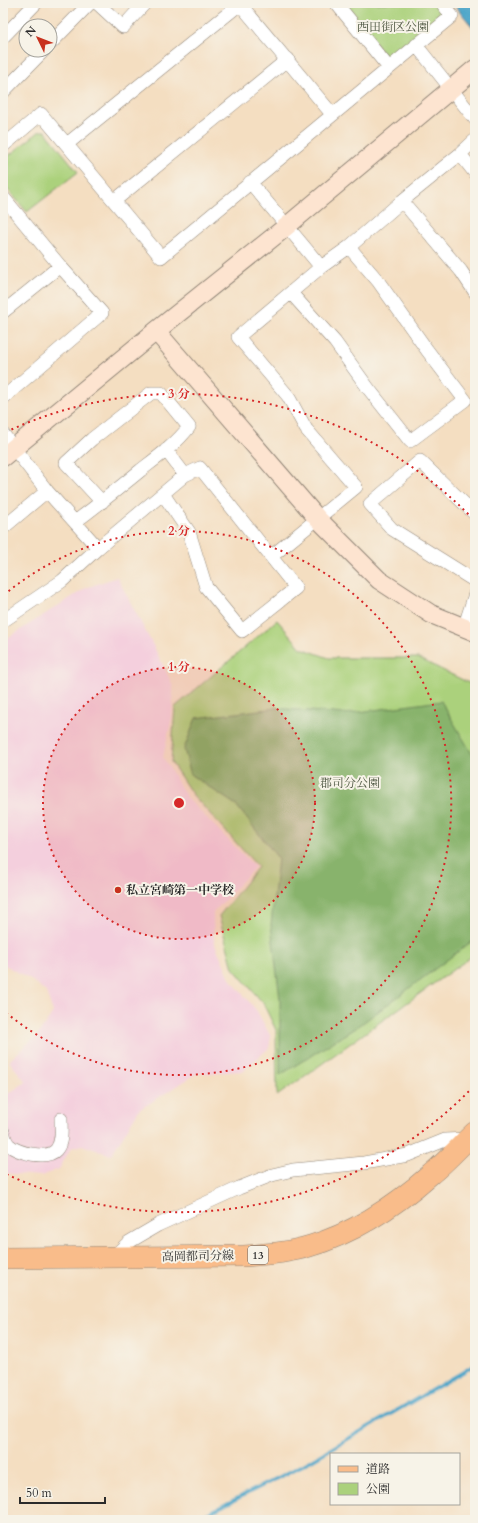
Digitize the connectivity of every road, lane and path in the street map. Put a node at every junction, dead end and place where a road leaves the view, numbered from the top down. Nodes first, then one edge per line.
1 (36, 3) edge
2 (90, 3) edge
3 (97, 3) edge
4 (145, 3) edge
5 (336, 3) edge
6 (442, 3) edge
7 (58, 36) edge
8 (3, 37) edge
9 (416, 45) junction
10 (36, 58) edge
11 (288, 60) junction
12 (390, 68) junction
13 (475, 69) edge
14 (451, 88) junction
15 (3, 92) edge
16 (332, 114) junction
17 (475, 119) edge
18 (475, 140) edge
19 (67, 144) junction
20 (3, 146) edge
21 (460, 154) junction
22 (475, 173) edge
23 (250, 182) junction
24 (3, 197) edge
25 (114, 201) junction
26 (402, 201) junction
27 (287, 226) junction
28 (349, 247) junction
29 (60, 266) junction
30 (321, 267) junction
31 (475, 292) edge
32 (291, 293) junction
33 (5, 306) edge
34 (156, 331) junction
35 (3, 398) edge
36 (3, 434) edge
37 (166, 450) junction
38 (9, 453) edge
39 (185, 475) junction
40 (48, 491) junction
41 (164, 494) junction
42 (102, 502) junction
43 (475, 514) edge
44 (318, 519) junction
45 (75, 522) junction
46 (3, 528) edge
47 (98, 548) junction
48 (272, 556) junction
49 (475, 581) edge
50 (475, 594) edge
51 (3, 620) edge
52 (470, 630) edge
53 (61, 1119) dead end
54 (3, 1131) edge
55 (471, 1136) edge
56 (113, 1257) junction
57 (3, 1258) edge

1 - 8 street
2 - 7 street
3 - 4 street
5 - 12 street
6 - 9 street
9 - 12 street
9 - 14 street
10 - 15 street
11 - 16 street
11 - 19 street
11 - 25 street
12 - 16 street
13 - 14 street
14 - 17 street
14 - 27 street
16 - 23 street
18 - 21 street
19 - 20 street
19 - 25 street
21 - 22 street
21 - 26 street
23 - 25 street
23 - 27 street
24 - 29 street
26 - 28 street
26 - 31 street
27 - 30 street
27 - 34 street
28 - 30 street
28 - 32 street
29 - 33 street
29 - 35 street
30 - 32 street
32 - 44 street
34 - 38 street
34 - 44 street
36 - 38 street
37 - 39 street
37 - 42 street
37 - 42 street
38 - 40 street
39 - 41 street
39 - 48 street
40 - 45 street
40 - 46 street
41 - 47 street
41 - 48 street
42 - 45 street
43 - 49 street
44 - 48 street
44 - 52 street
45 - 47 street
47 - 51 street
50 - 52 street
53 - 54 street
55 - 56 street
55 - 56 main road, 高岡都司分線 / 13
56 - 57 main road, 高岡都司分線 / 13

